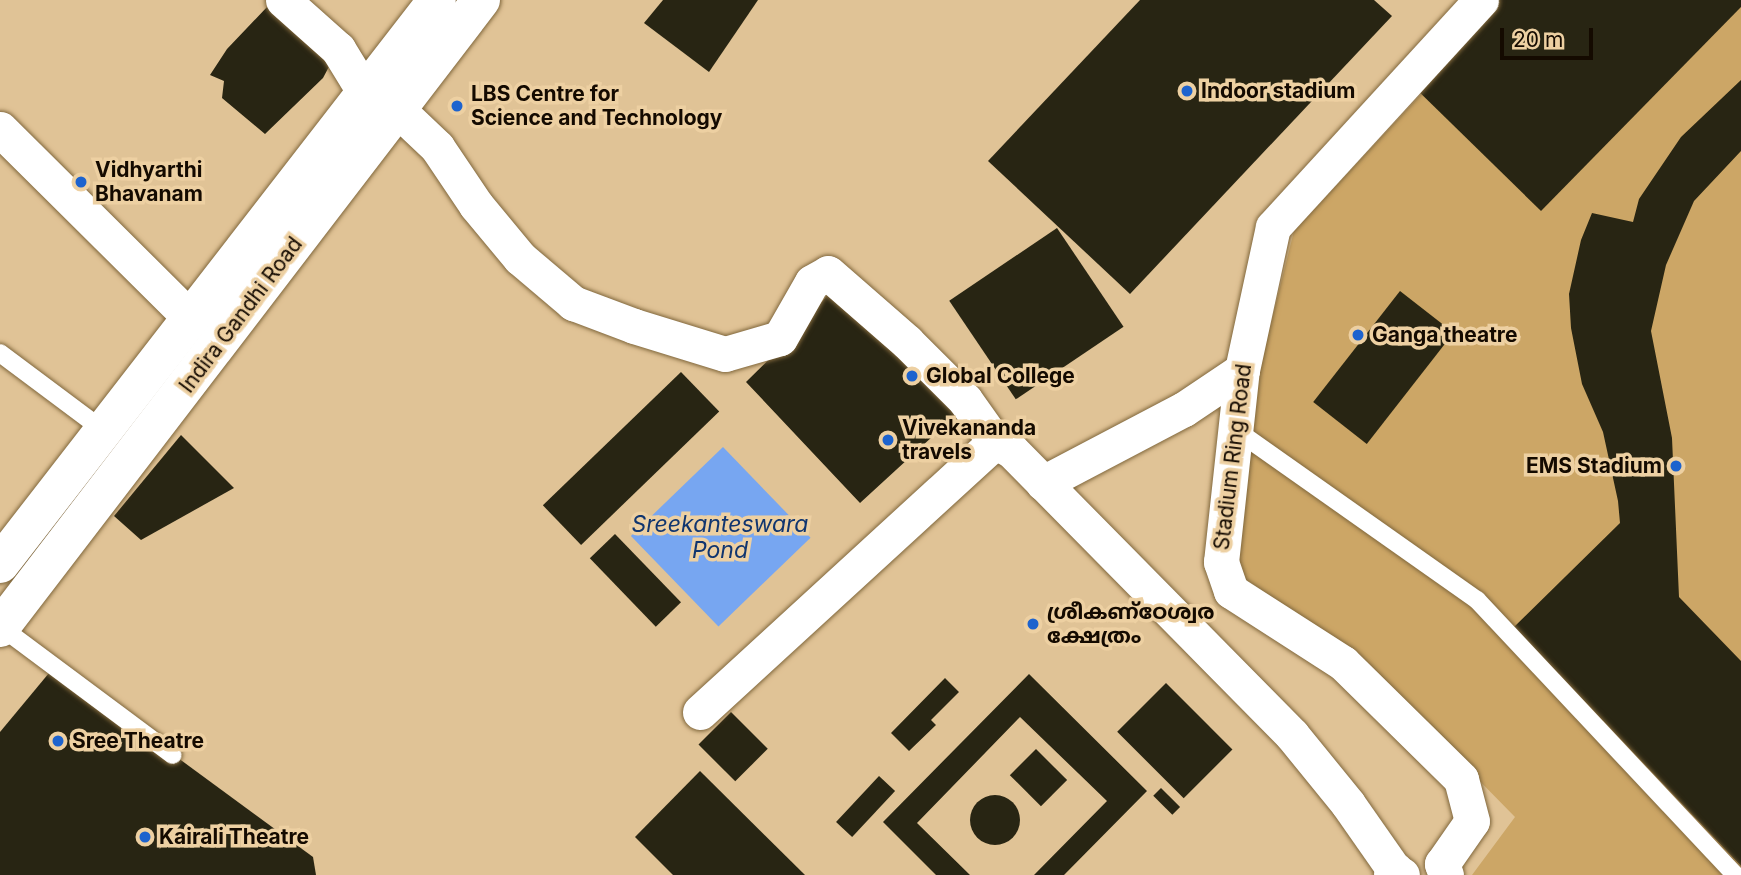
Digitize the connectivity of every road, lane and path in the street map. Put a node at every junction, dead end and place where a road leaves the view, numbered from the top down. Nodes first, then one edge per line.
1 (283, 0) edge
2 (437, 0) edge
3 (481, 0) edge
4 (1481, 0) edge
5 (382, 101) junction
6 (0, 130) edge
7 (189, 317) junction
8 (0, 354) edge
9 (1242, 370) junction
10 (103, 429) junction
11 (1236, 430) junction
12 (995, 442) junction
13 (1044, 483) junction
14 (0, 564) edge
15 (1, 627) edge
16 (700, 712) dead end
17 (173, 755) dead end
18 (1397, 874) edge
19 (1446, 875) edge
20 (1735, 875) edge

1 - 5 street
2 - 5 main road, Indira Gandhi Road
3 - 5 main road, Indira Gandhi Road
4 - 9 street, Stadium Ring Road
5 - 7 main road, Indira Gandhi Road
5 - 12 street
5 - 15 main road, Indira Gandhi Road
6 - 7 street
7 - 10 main road, Indira Gandhi Road
8 - 10 lane
9 - 11 street, Stadium Ring Road
9 - 13 street
10 - 14 main road, Indira Gandhi Road
11 - 19 street, Stadium Ring Road
11 - 20 lane
12 - 13 street
12 - 16 street
13 - 18 street
15 - 17 lane

